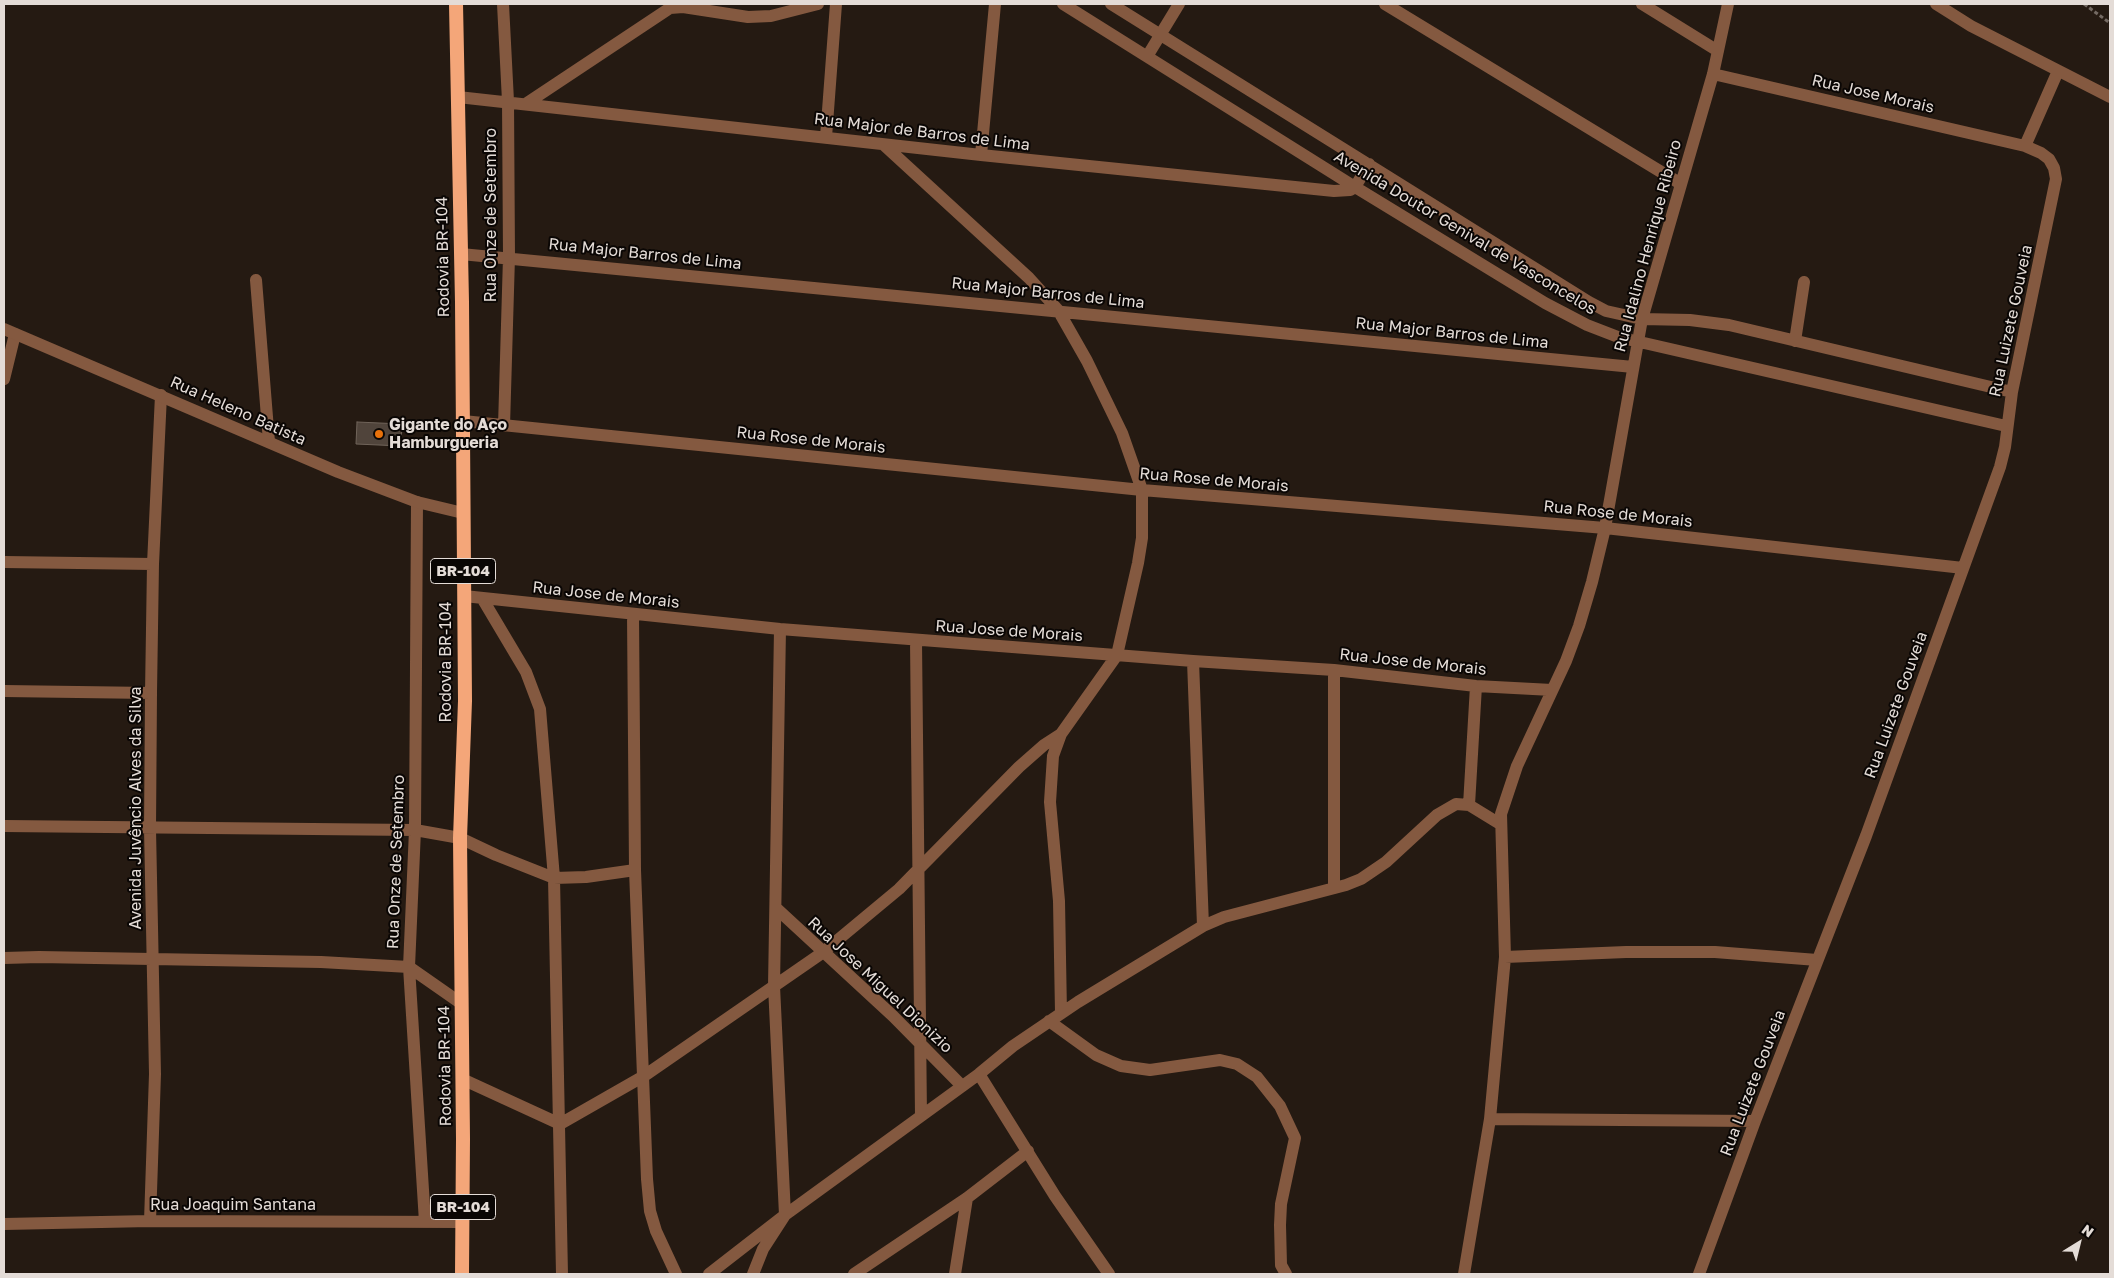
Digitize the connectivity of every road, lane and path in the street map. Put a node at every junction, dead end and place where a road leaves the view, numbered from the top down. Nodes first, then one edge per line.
1 (456, 4) edge
2 (503, 4) edge
3 (818, 4) edge
4 (836, 4) edge
5 (995, 4) edge
6 (1063, 4) edge
7 (1111, 4) edge
8 (1179, 4) edge
9 (1385, 4) edge
10 (1642, 4) edge
11 (1728, 4) edge
12 (1936, 4) edge
13 (2084, 4) edge
14 (660, 10) edge
15 (2110, 23) edge
16 (1160, 35) junction
17 (1718, 51) junction
18 (1148, 55) junction
19 (2058, 71) junction
20 (1713, 74) junction
21 (458, 97) junction
22 (2110, 97) edge
23 (508, 101) junction
24 (527, 103) junction
25 (826, 137) junction
26 (884, 144) junction
27 (2025, 146) junction
28 (982, 155) junction
29 (1368, 164) junction
30 (1681, 184) junction
31 (1355, 187) junction
32 (461, 254) junction
33 (508, 257) junction
34 (256, 280) dead end
35 (1804, 282) dead end
36 (1058, 310) junction
37 (1642, 319) junction
38 (9, 332) edge
39 (1638, 340) junction
40 (1795, 341) junction
41 (1633, 367) junction
42 (4, 379) edge
43 (2012, 392) junction
44 (161, 395) junction
45 (463, 421) junction
46 (504, 426) junction
47 (2006, 426) junction
48 (269, 442) junction
49 (1142, 490) junction
50 (417, 502) junction
51 (462, 513) junction
52 (1605, 528) junction
53 (4, 562) edge
54 (153, 564) junction
55 (1963, 568) junction
56 (464, 596) junction
57 (482, 598) junction
58 (632, 614) junction
59 (780, 629) junction
60 (916, 641) junction
61 (1117, 655) junction
62 (1193, 661) junction
63 (1334, 670) junction
64 (1476, 686) junction
65 (1552, 690) junction
66 (4, 691) edge
67 (151, 693) junction
68 (1061, 734) junction
69 (1469, 805) junction
70 (1500, 824) junction
71 (4, 826) edge
72 (150, 828) junction
73 (415, 830) junction
74 (460, 838) junction
75 (635, 870) junction
76 (917, 872) junction
77 (554, 878) junction
78 (1334, 888) junction
79 (776, 908) junction
80 (1203, 926) junction
81 (822, 953) junction
82 (1505, 957) junction
83 (4, 958) edge
84 (154, 960) junction
85 (1817, 960) junction
86 (409, 967) junction
87 (774, 986) junction
88 (462, 1004) junction
89 (1061, 1013) junction
90 (1049, 1021) junction
91 (920, 1043) junction
92 (979, 1074) junction
93 (644, 1076) junction
94 (462, 1079) junction
95 (962, 1086) junction
96 (920, 1116) junction
97 (1490, 1119) junction
98 (1755, 1121) junction
99 (560, 1124) junction
100 (1028, 1151) junction
101 (967, 1198) junction
102 (785, 1215) junction
103 (150, 1221) junction
104 (425, 1222) junction
105 (463, 1222) junction
106 (4, 1224) edge
107 (462, 1274) edge
108 (562, 1274) edge
109 (676, 1274) edge
110 (709, 1274) edge
111 (753, 1274) edge
112 (854, 1274) edge
113 (955, 1274) edge
114 (1109, 1274) edge
115 (1286, 1274) edge
116 (1464, 1274) edge
117 (1700, 1274) edge

1 - 21 highway, Rodovia BR-104 / BR-104
2 - 23 street, Rua Onze de Setembro
3 - 14 street
4 - 25 street
5 - 28 street
6 - 18 street, Avenida Doutor Genival de Vasconcelos
7 - 16 street, Avenida Doutor Genival de Vasconcelos
8 - 16 street
9 - 30 street
10 - 17 street
11 - 17 street, Rua Idalino Henrique Ribeiro
12 - 19 street
13 - 15 path
14 - 24 street
16 - 18 street
16 - 29 street, Avenida Doutor Genival de Vasconcelos
17 - 20 street, Rua Idalino Henrique Ribeiro
18 - 31 street, Avenida Doutor Genival de Vasconcelos
19 - 22 street
19 - 27 street
20 - 27 street, Rua Jose Morais
20 - 30 street, Rua Idalino Henrique Ribeiro
21 - 23 street, Rua Major de Barros de Lima
21 - 32 highway, Rodovia BR-104 / BR-104
23 - 24 street, Rua Major de Barros de Lima
23 - 33 street, Rua Onze de Setembro
24 - 25 street, Rua Major de Barros de Lima
25 - 26 street, Rua Major de Barros de Lima
26 - 28 street, Rua Major de Barros de Lima
26 - 36 street
27 - 43 street, Rua Luizete Gouveia
28 - 31 street, Rua Major de Barros de Lima
29 - 31 street
29 - 37 street, Avenida Doutor Genival de Vasconcelos
30 - 37 street, Rua Idalino Henrique Ribeiro
31 - 39 street, Avenida Doutor Genival de Vasconcelos
32 - 33 street, Rua Major Barros de Lima
32 - 45 highway, Rodovia BR-104 / BR-104
33 - 36 street, Rua Major Barros de Lima
33 - 46 street, Rua Onze de Setembro
34 - 48 street
35 - 40 street
36 - 41 street, Rua Major Barros de Lima
36 - 49 street
37 - 39 street, Rua Idalino Henrique Ribeiro
37 - 40 street, Avenida Doutor Genival de Vasconcelos
38 - 42 street
38 - 44 street, Rua Heleno Batista
39 - 41 street, Rua Idalino Henrique Ribeiro
39 - 47 street, Avenida Doutor Genival de Vasconcelos
40 - 43 street, Avenida Doutor Genival de Vasconcelos
41 - 52 street, Rua Idalino Henrique Ribeiro
43 - 47 street, Rua Luizete Gouveia
44 - 48 street, Rua Heleno Batista
44 - 54 street, Avenida Juvêncio Alves da Silva
45 - 46 street, Rua Rose de Morais
45 - 51 highway, Rodovia BR-104 / BR-104
46 - 49 street, Rua Rose de Morais
47 - 55 street, Rua Luizete Gouveia
48 - 50 street, Rua Heleno Batista
49 - 52 street, Rua Rose de Morais
49 - 61 street
50 - 51 street, Rua Heleno Batista
50 - 73 street, Rua Onze de Setembro
51 - 56 highway, Rodovia BR-104 / BR-104
52 - 55 street, Rua Rose de Morais
52 - 65 street, Rua Idalino Henrique Ribeiro
53 - 54 street
54 - 67 street, Avenida Juvêncio Alves da Silva
55 - 85 street, Rua Luizete Gouveia
56 - 57 street, Rua Jose de Morais
56 - 74 highway, Rodovia BR-104 / BR-104
57 - 58 street, Rua Jose de Morais
57 - 77 street
58 - 59 street, Rua Jose de Morais
58 - 75 street
59 - 60 street, Rua Jose de Morais
59 - 79 street
60 - 61 street, Rua Jose de Morais
60 - 76 street
61 - 62 street, Rua Jose de Morais
61 - 68 street
62 - 63 street, Rua Jose de Morais
62 - 80 street
63 - 64 street, Rua Jose de Morais
63 - 78 street
64 - 65 street, Rua Jose de Morais
64 - 69 street
65 - 70 street, Rua Idalino Henrique Ribeiro
66 - 67 street
67 - 72 street, Avenida Juvêncio Alves da Silva
68 - 76 street
68 - 89 street
69 - 70 street
69 - 78 street
70 - 82 street, Rua Idalino Henrique Ribeiro
71 - 72 street
72 - 73 street
72 - 84 street, Avenida Juvêncio Alves da Silva
73 - 74 street
73 - 86 street, Rua Onze de Setembro
74 - 77 street
74 - 88 highway, Rodovia BR-104 / BR-104
75 - 77 street
75 - 93 street
76 - 81 street
76 - 91 street
77 - 99 street
78 - 80 street
79 - 81 street, Rua Jose Miguel Dionizio
79 - 87 street
80 - 89 street
81 - 87 street
81 - 91 street, Rua Jose Miguel Dionizio
82 - 85 street
82 - 97 street, Rua Idalino Henrique Ribeiro
83 - 84 street
84 - 86 street
84 - 103 street, Avenida Juvêncio Alves da Silva
85 - 98 street, Rua Luizete Gouveia
86 - 88 street
86 - 104 street, Rua Onze de Setembro
87 - 93 street
87 - 102 street
88 - 94 highway, Rodovia BR-104 / BR-104
89 - 90 street
90 - 92 street
90 - 115 street
91 - 95 street, Rua Jose Miguel Dionizio
91 - 96 street
92 - 95 street
92 - 100 street
93 - 99 street
93 - 109 street
94 - 99 street
94 - 105 highway, Rodovia BR-104 / BR-104
95 - 96 street
96 - 102 street
97 - 98 street
97 - 116 street, Rua Idalino Henrique Ribeiro
98 - 117 street, Rua Luizete Gouveia
99 - 108 street
100 - 101 street
100 - 114 street
101 - 112 street
101 - 113 street
102 - 110 street
102 - 111 street
103 - 104 street, Rua Joaquim Santana
103 - 106 street, Rua Joaquim Santana
104 - 105 street, Rua Joaquim Santana
105 - 107 highway, BR-104

